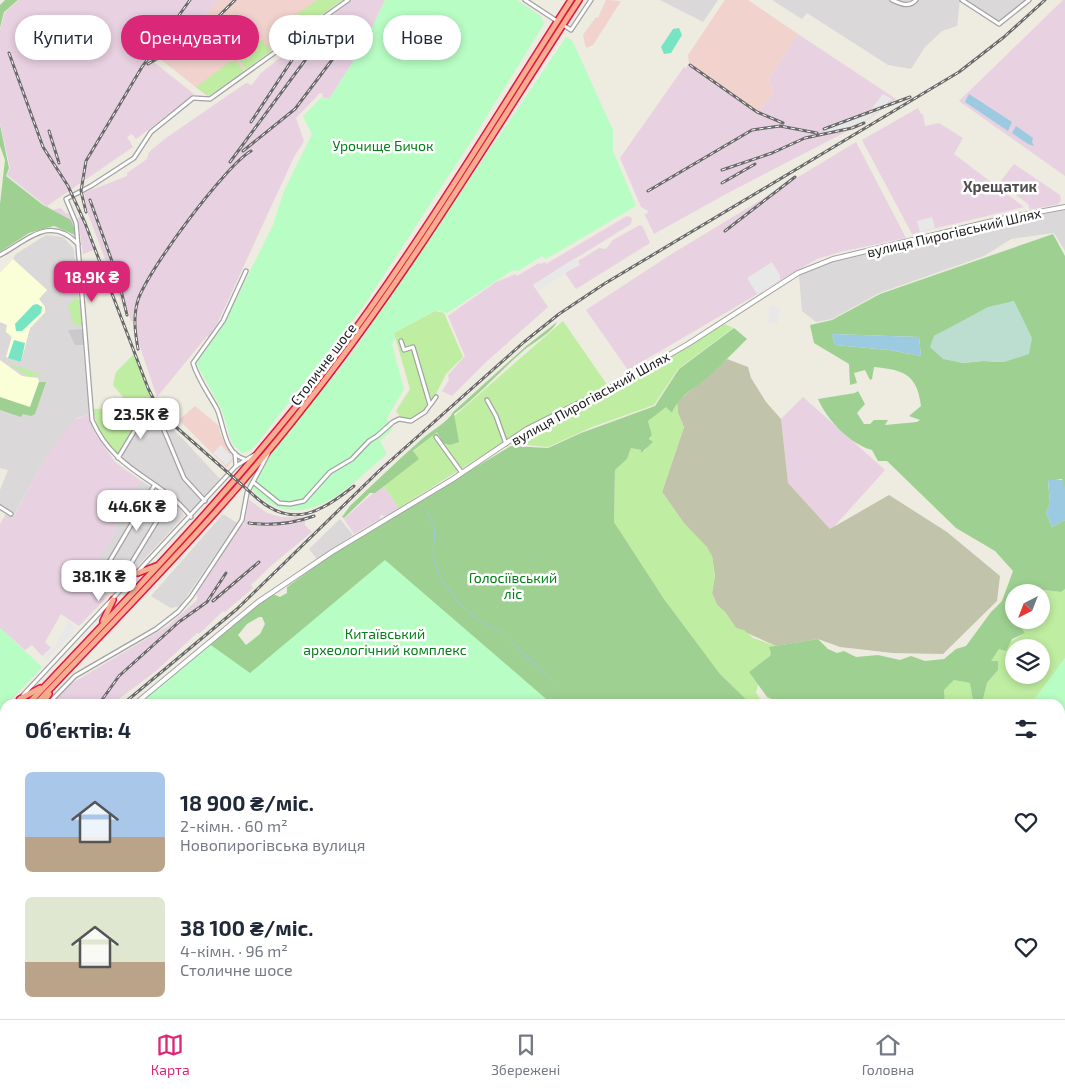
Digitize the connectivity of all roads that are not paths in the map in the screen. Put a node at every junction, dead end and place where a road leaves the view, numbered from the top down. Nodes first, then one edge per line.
1 (348, 0) edge
2 (525, 0) edge
3 (572, 0) edge
4 (580, 0) edge
5 (591, 0) edge
6 (892, 0) edge
7 (916, 0) edge
8 (962, 0) edge
9 (1029, 0) edge
10 (558, 22) junction
11 (563, 25) junction
12 (1065, 207) edge
13 (78, 244) junction
14 (0, 255) edge
15 (246, 271) dead end
16 (401, 341) dead end
17 (436, 397) dead end
18 (487, 400) dead end
19 (430, 404) junction
20 (436, 437) dead end
21 (506, 444) junction
22 (270, 449) junction
23 (235, 452) junction
24 (257, 454) junction
25 (118, 458) junction
26 (245, 459) junction
27 (236, 466) junction
28 (462, 473) junction
29 (253, 482) junction
30 (154, 486) junction
31 (171, 498) junction
32 (205, 501) junction
33 (0, 507) edge
34 (11, 514) dead end
35 (191, 517) junction
36 (158, 565) junction
37 (104, 570) dead end
38 (138, 573) junction
39 (121, 580) dead end
40 (113, 600) junction
41 (100, 626) junction
42 (52, 683) junction
43 (19, 699) edge
44 (21, 699) edge
45 (34, 699) edge
46 (40, 699) edge
47 (44, 699) edge
48 (53, 699) edge
49 (141, 699) edge

1 - 13 street
2 - 10 street
3 - 10 highway, Столичне шосе
4 - 11 highway, Столичне шосе
5 - 11 street
6 - 7 street
8 - 9 street
10 - 24 highway, Столичне шосе
11 - 22 highway, Столичне шосе
12 - 21 street, вулиця Пирогівський Шлях
13 - 14 street
13 - 25 street
15 - 23 street
16 - 19 street
17 - 19 street
18 - 21 street
19 - 29 street
20 - 28 street
21 - 28 street, вулиця Пирогівський Шлях
22 - 29 street
22 - 42 highway, Столичне шосе
23 - 26 street
23 - 27 street
24 - 26 street
24 - 36 highway, Столичне шосе
25 - 30 street
25 - 32 street
26 - 27 street
27 - 32 street
28 - 49 street, вулиця Пирогівський Шлях
29 - 48 street
30 - 31 street
30 - 37 street
31 - 35 street
31 - 39 street
32 - 35 street
33 - 34 street
35 - 38 street
36 - 38 highway
36 - 41 highway, Столичне шосе
38 - 40 street
40 - 41 highway
40 - 43 street
41 - 42 highway, Столичне шосе
42 - 44 highway
42 - 45 highway, Столичне шосе
42 - 46 highway, Столичне шосе
42 - 47 highway

